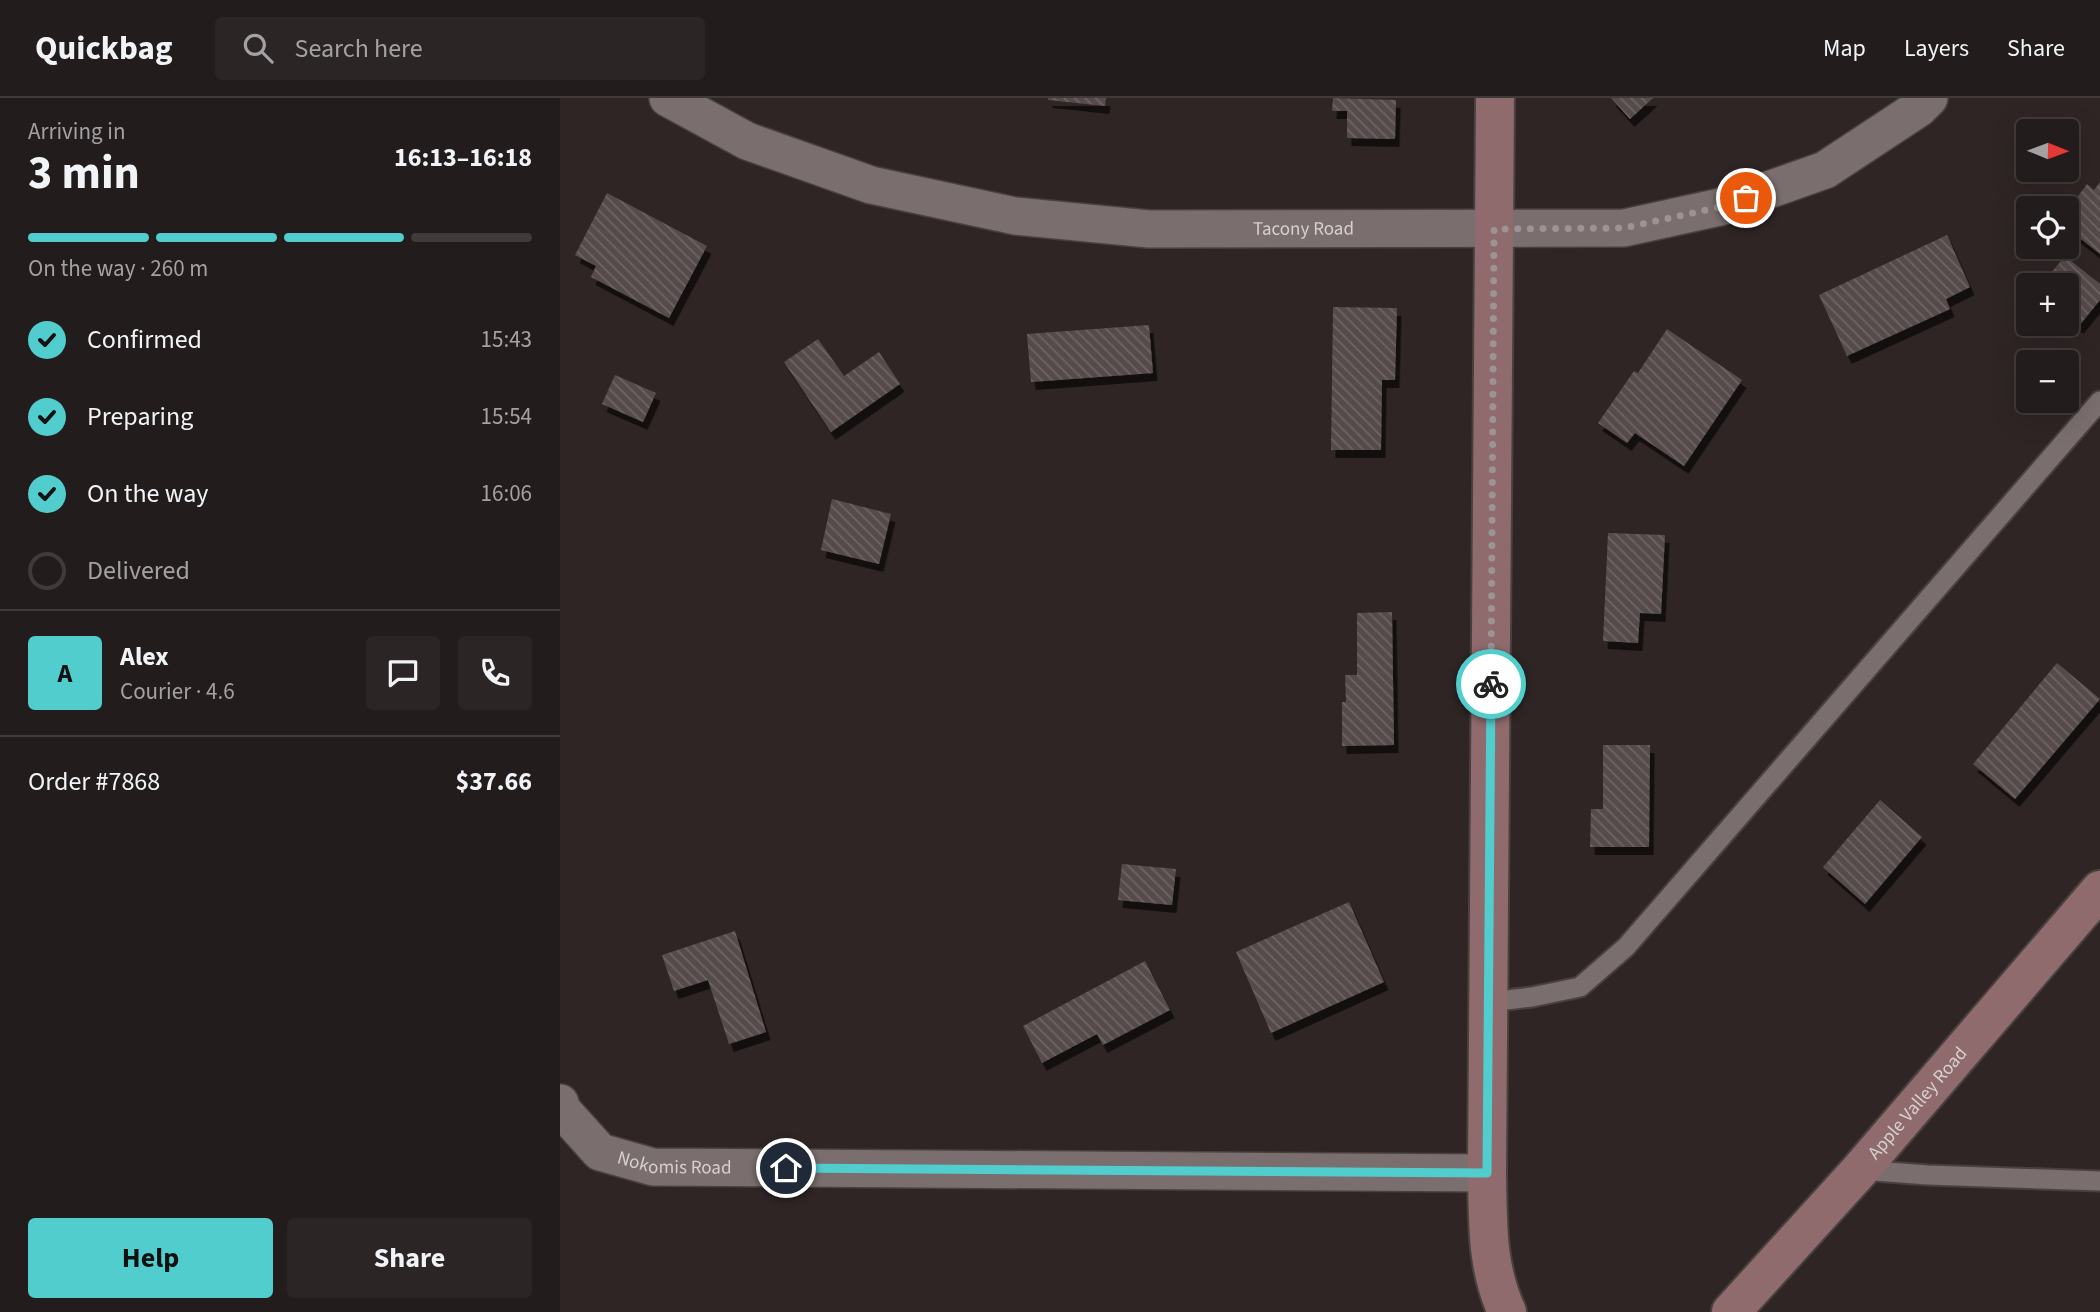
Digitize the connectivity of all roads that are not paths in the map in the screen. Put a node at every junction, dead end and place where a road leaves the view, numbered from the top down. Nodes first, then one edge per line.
1 (668, 98) edge
2 (1495, 98) edge
3 (1929, 98) edge
4 (1494, 229) junction
5 (2100, 401) edge
6 (2100, 890) edge
7 (1489, 1002) junction
8 (560, 1103) edge
9 (1860, 1170) junction
10 (1487, 1173) junction
11 (2100, 1181) edge
12 (1507, 1312) edge
13 (1731, 1312) edge

1 - 4 street, Tacony Road
2 - 4 street
3 - 4 street, Tacony Road
4 - 7 street
5 - 7 lane
6 - 9 street, Apple Valley Road
7 - 10 street
8 - 10 street, Nokomis Road
9 - 11 lane
9 - 13 street, Apple Valley Road
10 - 12 street

